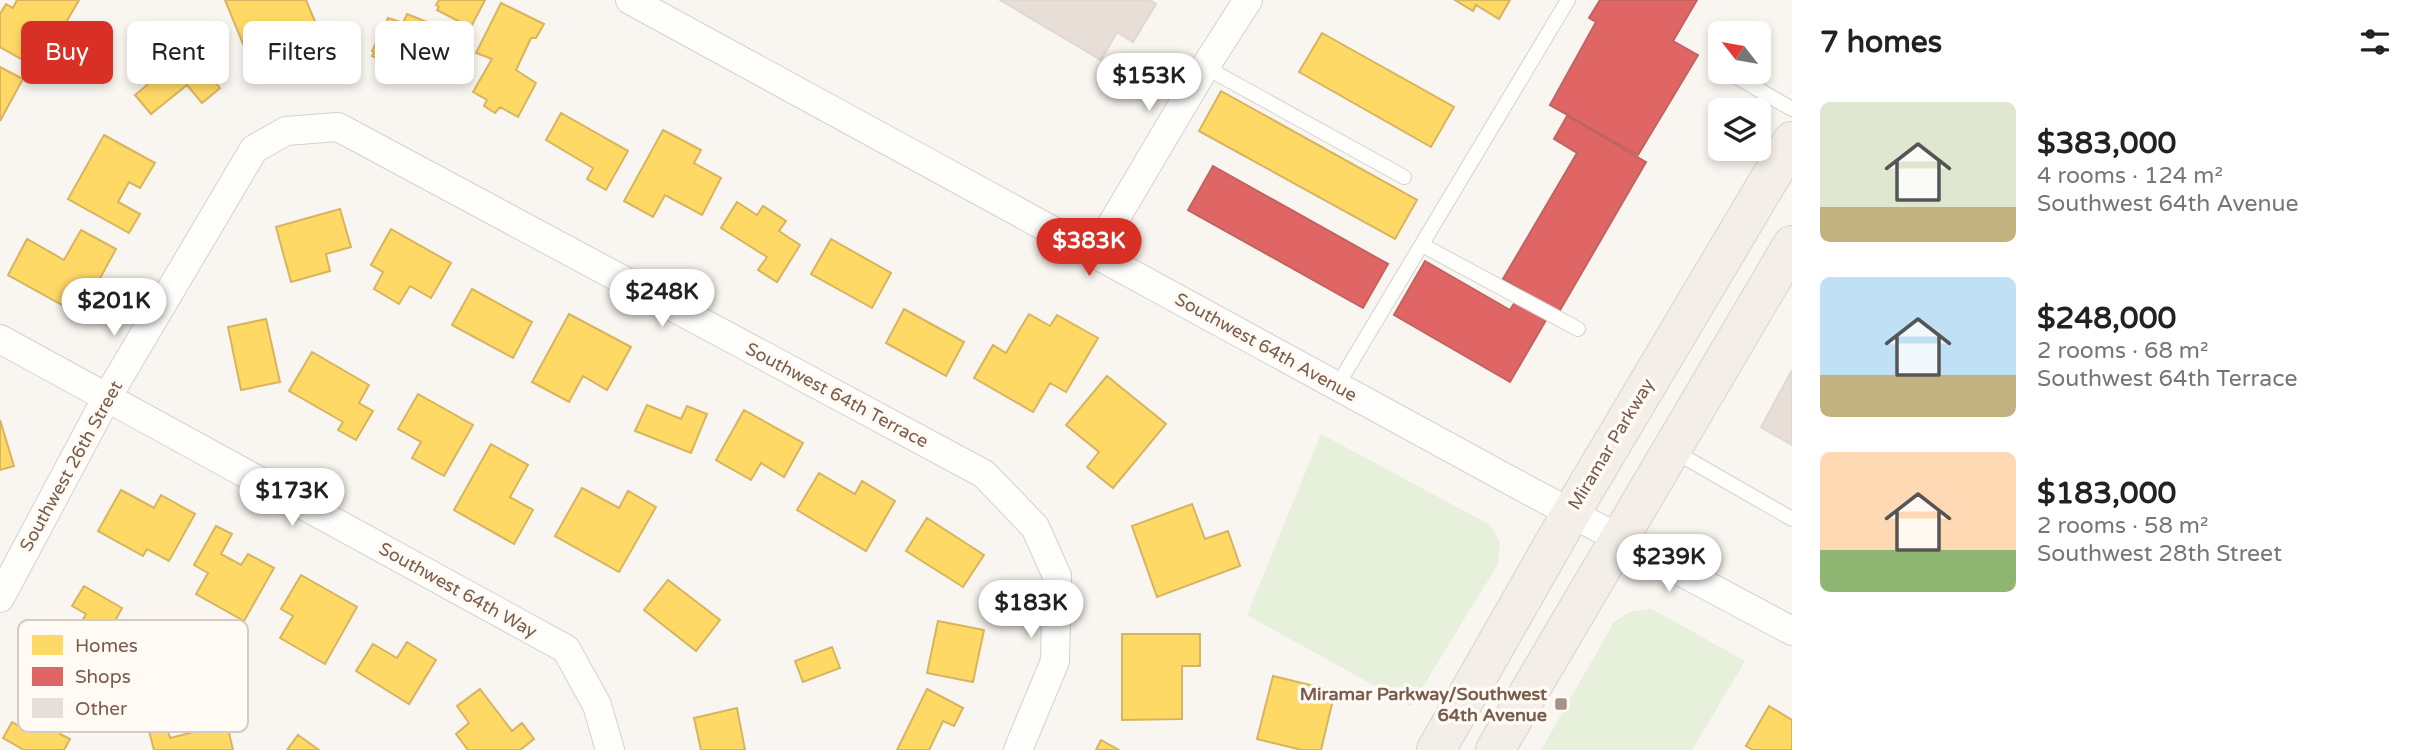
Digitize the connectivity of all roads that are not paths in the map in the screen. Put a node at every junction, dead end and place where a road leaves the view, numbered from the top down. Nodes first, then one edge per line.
1 (631, 0) edge
2 (1248, 0) edge
3 (1568, 0) edge
4 (1205, 67) junction
5 (1749, 84) edge
6 (1792, 108) edge
7 (286, 131) joint
8 (1792, 141) edge
9 (1404, 177) dead end
10 (1422, 245) junction
11 (1792, 245) edge
12 (1095, 253) junction
13 (1578, 329) dead end
14 (0, 339) edge
15 (1337, 386) junction
16 (106, 399) junction
17 (1671, 449) junction
18 (1570, 513) junction
19 (1792, 519) edge
20 (1618, 539) junction
21 (0, 598) edge
22 (1792, 631) edge
23 (610, 750) edge
24 (1018, 750) edge
25 (1436, 750) edge
26 (1494, 750) edge

1 - 12 street, Southwest 64th Avenue
2 - 4 street
3 - 10 lane
4 - 9 lane
4 - 12 street
5 - 6 lane
7 - 16 street, Southwest 26th Street
7 - 24 street, Southwest 64th Terrace
8 - 18 main road, Miramar Parkway
10 - 13 lane
10 - 15 lane
11 - 17 main road
12 - 15 street, Southwest 64th Avenue
14 - 16 street, Southwest 64th Way
15 - 18 street, Southwest 64th Avenue
16 - 21 street, Southwest 26th Street
16 - 23 street, Southwest 64th Way
17 - 19 lane
17 - 20 main road
18 - 20 street, Southwest 64th Avenue
18 - 25 main road, Miramar Parkway
20 - 22 street, Southwest 64th Avenue
20 - 26 main road

